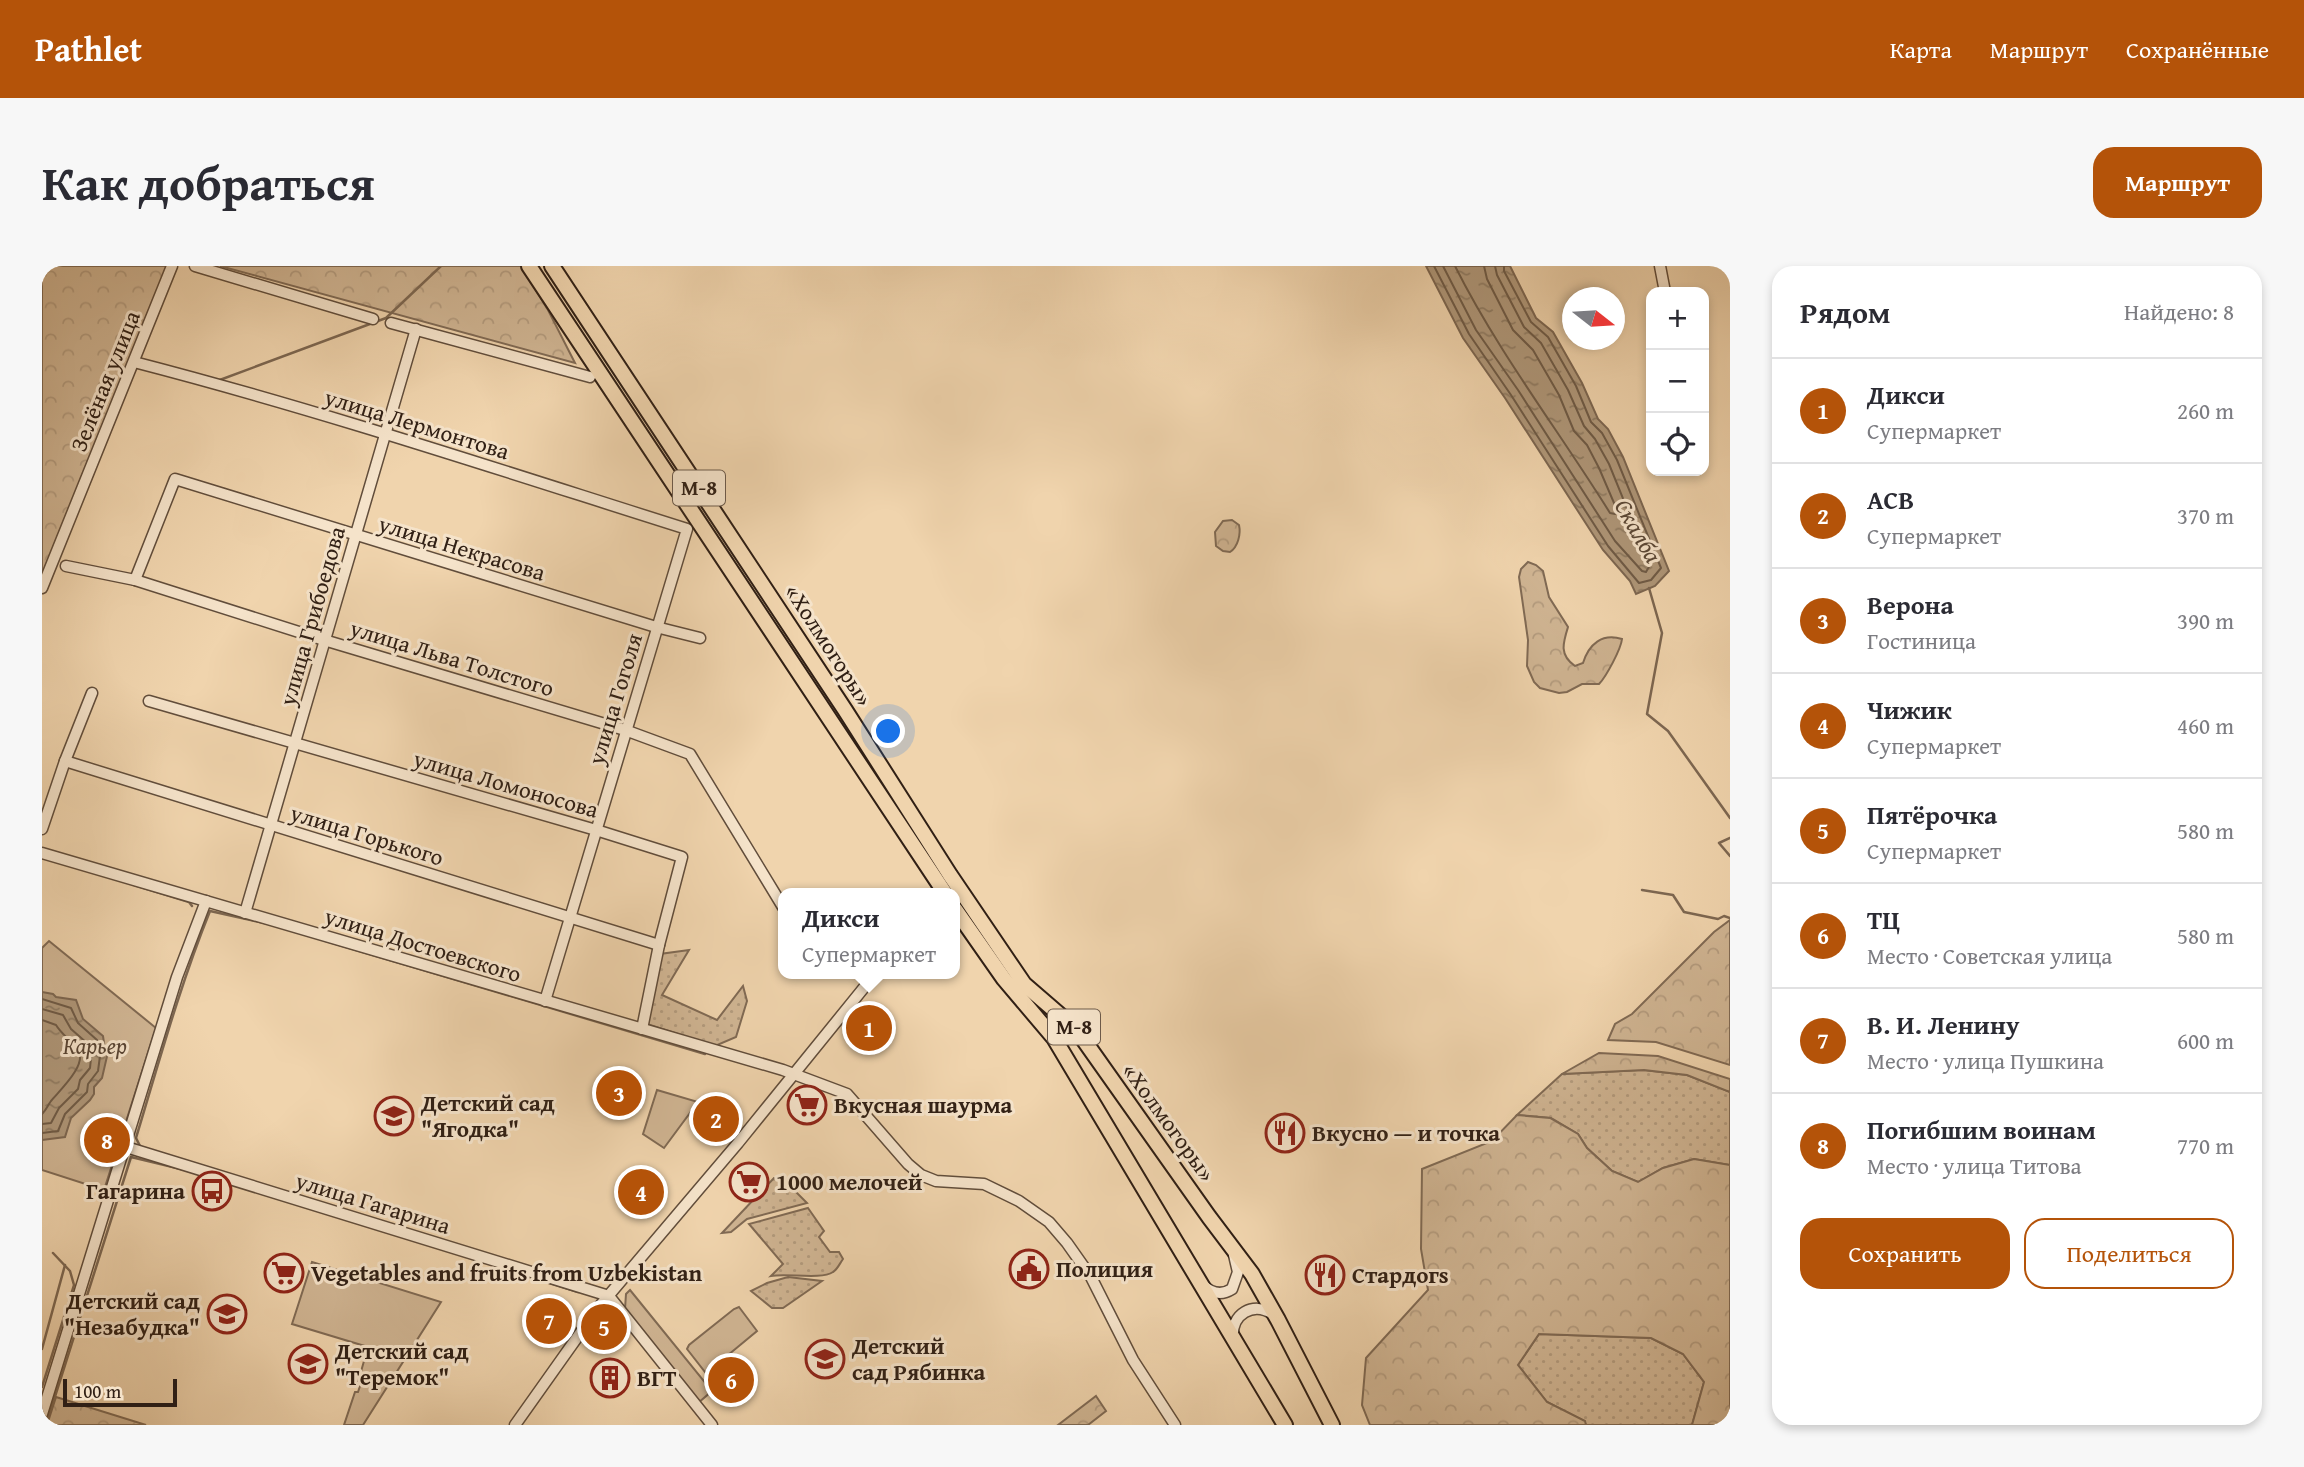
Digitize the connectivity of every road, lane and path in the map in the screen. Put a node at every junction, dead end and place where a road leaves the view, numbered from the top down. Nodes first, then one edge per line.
1 (173, 266) edge
2 (195, 266) edge
3 (529, 266) edge
4 (552, 266) edge
5 (1660, 266) edge
6 (1664, 287) edge
7 (373, 319) dead end
8 (391, 323) dead end
9 (416, 329) junction
10 (134, 362) junction
11 (590, 377) dead end
12 (385, 433) junction
13 (687, 529) joint
14 (356, 536) junction
15 (66, 566) dead end
16 (135, 580) junction
17 (42, 588) edge
18 (656, 627) junction
19 (700, 638) dead end
20 (324, 640) junction
21 (92, 693) dead end
22 (149, 701) dead end
23 (625, 730) junction
24 (296, 743) junction
25 (65, 761) junction
26 (270, 825) junction
27 (42, 829) edge
28 (596, 830) junction
29 (42, 853) edge
30 (935, 887) edge
31 (959, 888) edge
32 (960, 890) edge
33 (778, 899) edge
34 (206, 901) junction
35 (245, 913) junction
36 (960, 916) edge
37 (569, 917) junction
38 (659, 945) junction
39 (871, 979) edge
40 (545, 1001) junction
41 (642, 1028) junction
42 (794, 1074) junction
43 (126, 1147) junction
44 (1233, 1249) junction
45 (1195, 1277) junction
46 (609, 1296) junction
47 (1278, 1320) junction
48 (1236, 1346) junction
49 (42, 1414) edge
50 (515, 1425) edge
51 (712, 1425) edge
52 (1175, 1425) edge
53 (1285, 1425) edge
54 (1332, 1425) edge

1 - 10 street, Зелёная улица
2 - 7 street
3 - 30 highway, «Холмогоры» / М-8
4 - 31 highway, «Холмогоры» / М-8
5 - 6 street
8 - 9 street
9 - 11 street
9 - 12 street, улица Грибоедова
10 - 12 street, улица Лермонтова
10 - 17 street, Зелёная улица
12 - 13 street, улица Лермонтова
12 - 14 street, улица Грибоедова
13 - 18 street, улица Гоголя
14 - 16 street, улица Некрасова
14 - 18 street, улица Некрасова
14 - 20 street, улица Грибоедова
15 - 16 street, улица Льва Толстого
16 - 20 street, улица Льва Толстого
18 - 19 street, улица Некрасова
18 - 23 street, улица Гоголя
20 - 23 street, улица Льва Толстого
20 - 24 street, улица Грибоедова
21 - 25 street
22 - 24 street, улица Ломоносова
23 - 28 street, улица Гоголя
23 - 33 street, улица Льва Толстого
24 - 26 street, улица Грибоедова
24 - 28 street, улица Ломоносова
25 - 26 street, улица Горького
25 - 27 street
26 - 35 street, улица Грибоедова
26 - 37 street, улица Горького
28 - 37 street, улица Гоголя
28 - 38 street, улица Ломоносова
29 - 34 street, улица Достоевского
32 - 44 highway, «Холмогоры» / М-8
34 - 35 street, улица Достоевского
34 - 43 street
35 - 40 street, улица Достоевского
36 - 45 highway, М-8
37 - 38 street, улица Горького
37 - 40 street, улица Гоголя
38 - 41 street, улица Ломоносова
39 - 42 street
40 - 41 street, улица Достоевского
41 - 42 street, улица Достоевского
42 - 46 street
42 - 52 street, улица Достоевского
43 - 46 street, улица Гагарина
43 - 49 street
44 - 45 street
44 - 47 highway, «Холмогоры» / М-8
45 - 48 highway, М-8
46 - 50 street
46 - 51 street
47 - 48 street
47 - 54 highway, «Холмогоры» / М-8
48 - 53 highway, М-8

